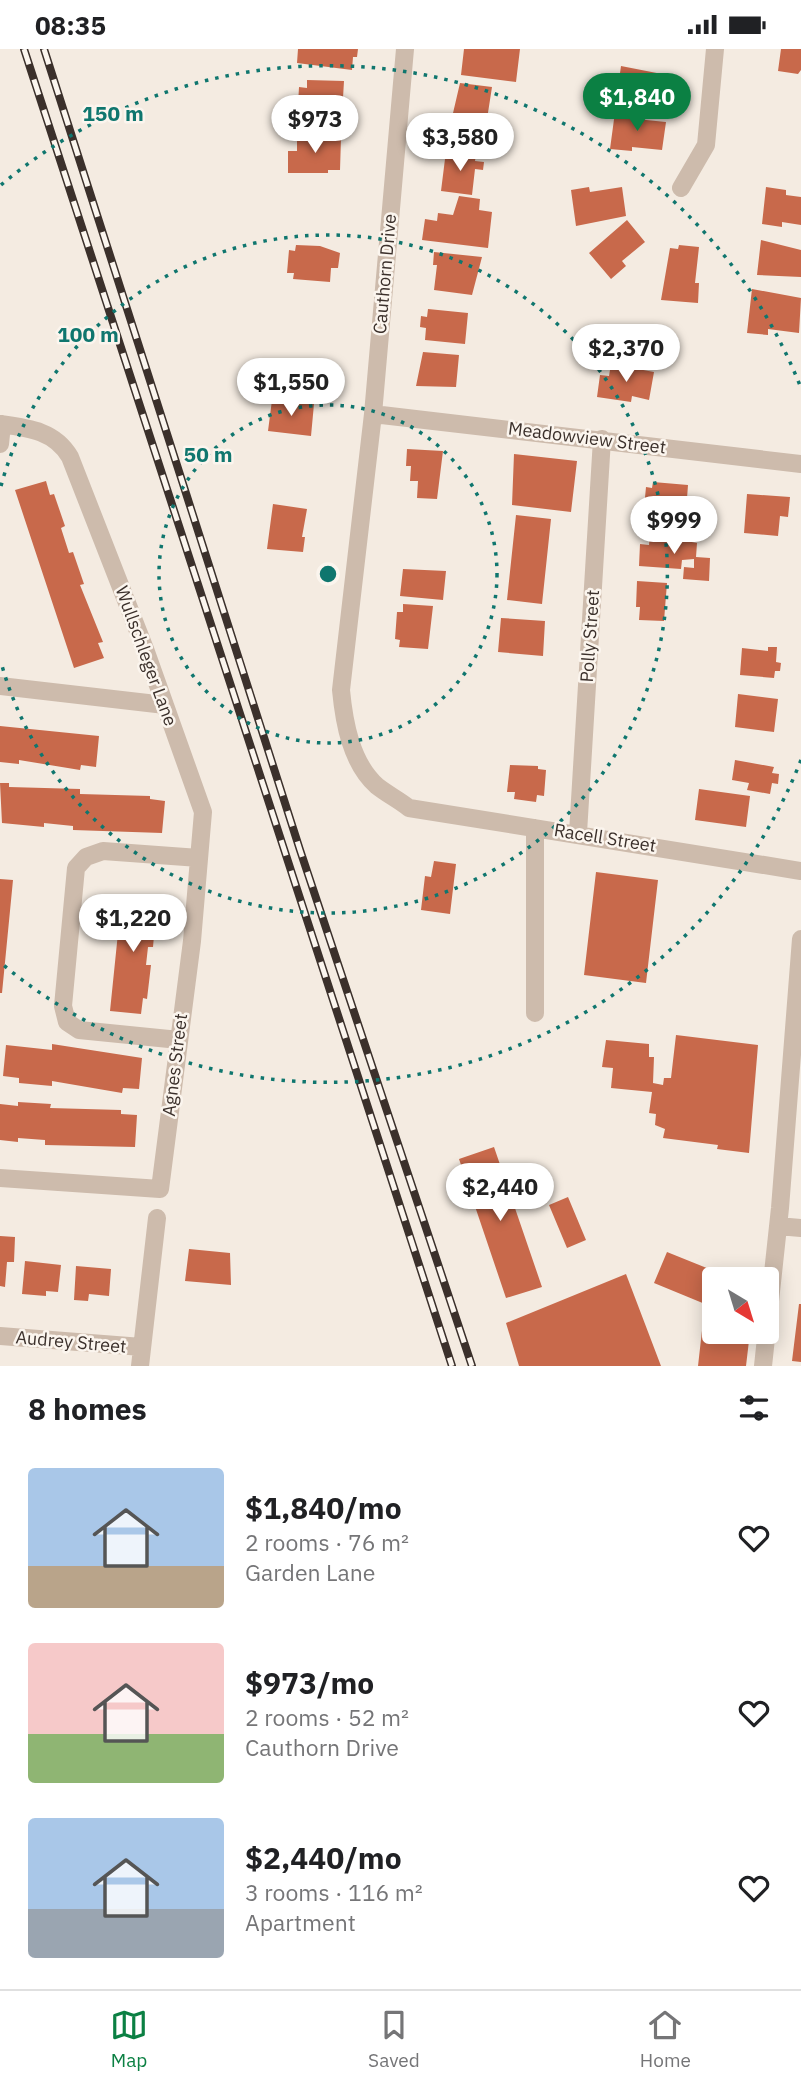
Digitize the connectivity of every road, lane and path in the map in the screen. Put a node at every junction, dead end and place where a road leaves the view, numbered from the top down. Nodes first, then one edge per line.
1 (405, 49) edge
2 (715, 49) edge
3 (681, 188) dead end
4 (373, 414) junction
5 (1, 424) edge
6 (602, 439) junction
7 (0, 444) edge
8 (801, 464) edge
9 (0, 686) edge
10 (165, 705) junction
11 (409, 808) joint
12 (535, 828) junction
13 (578, 833) junction
14 (199, 858) junction
15 (801, 871) edge
16 (801, 939) edge
17 (192, 941) joint
18 (535, 1013) dead end
19 (178, 1040) junction
20 (0, 1178) edge
21 (157, 1218) dead end
22 (778, 1226) junction
23 (801, 1228) edge
24 (0, 1336) edge
25 (142, 1347) junction
26 (140, 1366) edge
27 (763, 1366) edge

1 - 4 street, Cauthorn Drive
2 - 3 street
4 - 6 street, Meadowview Street
4 - 11 street, Cauthorn Drive
5 - 7 street
5 - 10 street, Wullschleger Lane
6 - 8 street, Meadowview Street
6 - 13 street, Polly Street
9 - 10 street
10 - 14 street, Wullschleger Lane
11 - 12 street, Racell Street
12 - 13 street, Racell Street
12 - 18 street
13 - 15 street, Racell Street
14 - 17 street, Wullschleger Lane
14 - 19 street
16 - 22 street
17 - 19 street, Agnes Street
19 - 20 street, Agnes Street
21 - 25 street
22 - 23 street
22 - 27 street
24 - 25 street, Audrey Street
25 - 26 street

